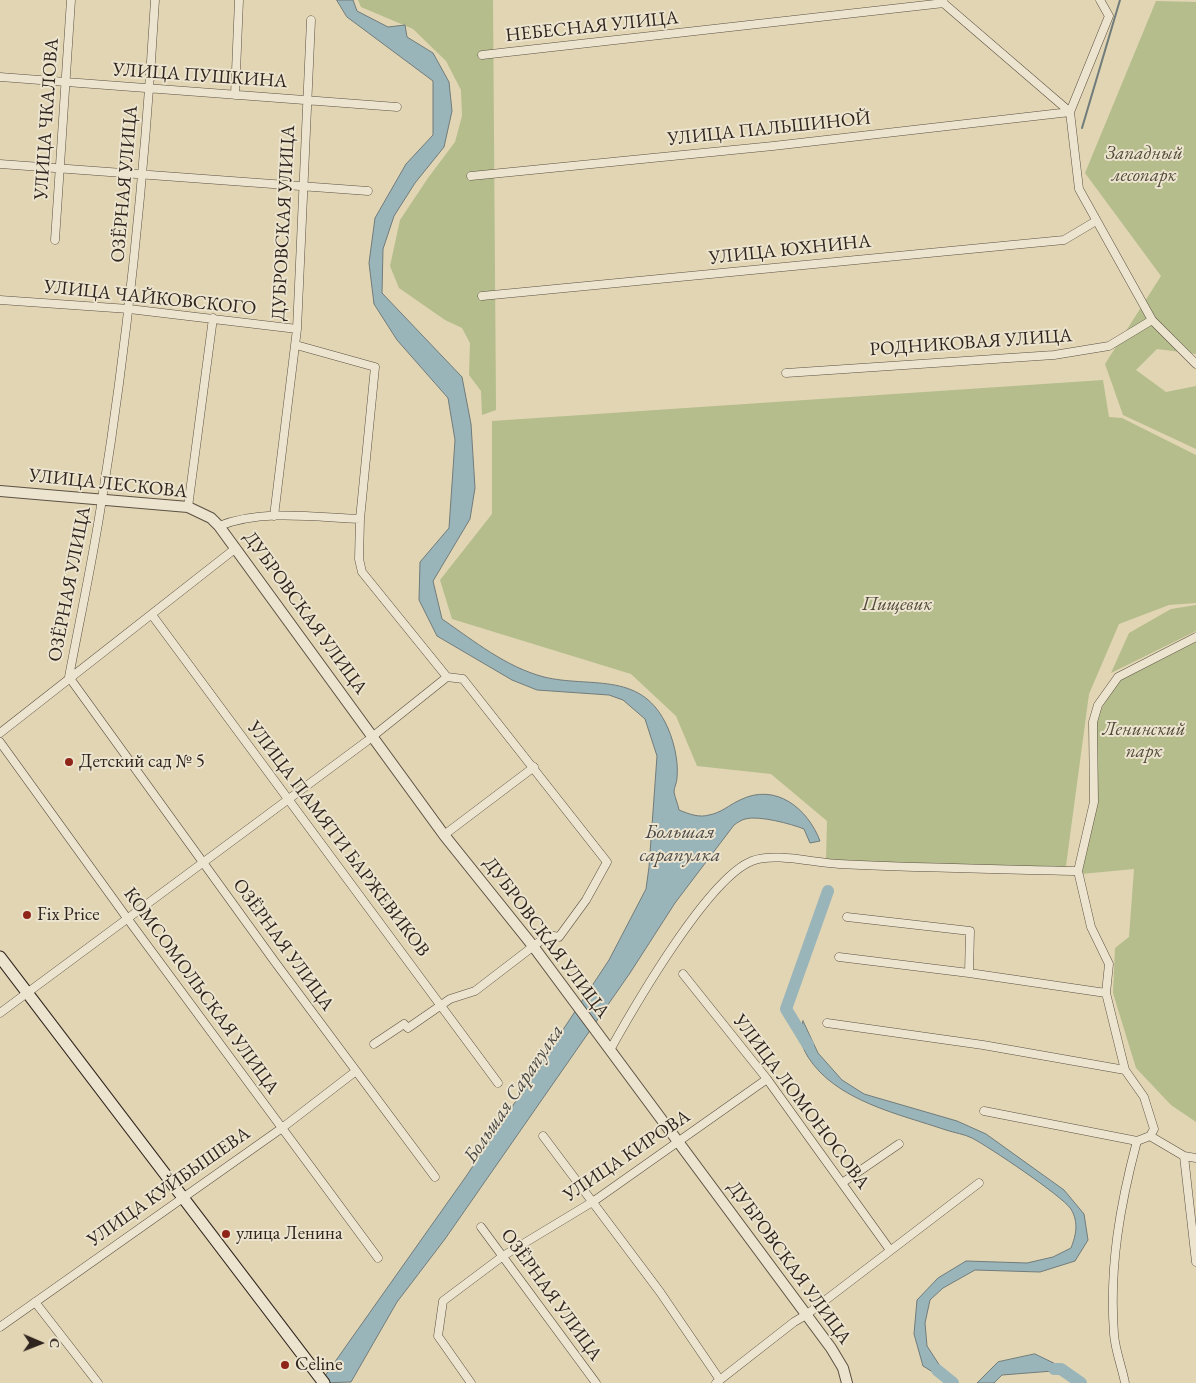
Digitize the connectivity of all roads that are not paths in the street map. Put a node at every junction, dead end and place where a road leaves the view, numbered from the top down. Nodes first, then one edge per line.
1 (71, 0) edge
2 (155, 0) edge
3 (238, 0) edge
4 (1100, 0) edge
5 (942, 2) edge
6 (311, 20) dead end
7 (482, 56) dead end
8 (0, 77) edge
9 (67, 82) junction
10 (150, 88) junction
11 (235, 95) junction
12 (306, 100) junction
13 (397, 107) dead end
14 (1070, 112) junction
15 (0, 164) edge
16 (60, 169) junction
17 (144, 176) junction
18 (471, 176) dead end
19 (304, 187) junction
20 (368, 191) dead end
21 (1096, 221) junction
22 (55, 240) dead end
23 (482, 296) dead end
24 (0, 300) edge
25 (129, 309) junction
26 (213, 318) junction
27 (1152, 320) junction
28 (297, 329) junction
29 (296, 345) junction
30 (1196, 364) edge
31 (786, 372) dead end
32 (0, 491) edge
33 (102, 499) junction
34 (188, 507) junction
35 (274, 516) junction
36 (210, 518) joint
37 (360, 519) junction
38 (219, 526) junction
39 (236, 548) junction
40 (152, 615) junction
41 (1196, 637) edge
42 (69, 677) junction
43 (447, 677) junction
44 (0, 732) edge
45 (373, 737) junction
46 (0, 742) edge
47 (534, 768) junction
48 (288, 800) junction
49 (444, 835) junction
50 (202, 862) junction
51 (1078, 871) junction
52 (126, 918) junction
53 (847, 918) dead end
54 (533, 946) junction
55 (0, 957) edge
56 (839, 957) dead end
57 (969, 973) junction
58 (683, 974) dead end
59 (27, 993) junction
60 (1106, 993) junction
61 (441, 1005) junction
62 (0, 1013) edge
63 (827, 1023) dead end
64 (374, 1044) dead end
65 (607, 1047) junction
66 (1125, 1070) junction
67 (356, 1071) junction
68 (767, 1079) junction
69 (498, 1083) dead end
70 (984, 1111) dead end
71 (282, 1128) junction
72 (543, 1136) dead end
73 (1150, 1136) junction
74 (1137, 1141) junction
75 (678, 1142) junction
76 (899, 1144) dead end
77 (1184, 1156) junction
78 (1196, 1158) edge
79 (435, 1177) dead end
80 (842, 1183) junction
81 (979, 1183) dead end
82 (182, 1197) junction
83 (594, 1201) junction
84 (481, 1227) dead end
85 (890, 1250) junction
86 (503, 1256) junction
87 (378, 1258) dead end
88 (1196, 1262) edge
89 (34, 1302) junction
90 (806, 1314) junction
91 (0, 1327) edge
92 (94, 1382) edge
93 (718, 1382) edge
94 (324, 1383) edge
95 (471, 1383) edge
96 (596, 1383) edge
97 (847, 1383) edge
98 (1125, 1383) edge

1 - 9 street, УЛИЦА ЧКАЛОВА
2 - 10 street, ОЗЁРНАЯ УЛИЦА
3 - 11 street
4 - 14 street
5 - 7 street, НЕБЕСНАЯ УЛИЦА
5 - 14 street
6 - 12 street, ДУБРОВСКАЯ УЛИЦА
8 - 9 street, УЛИЦА ПУШКИНА
9 - 10 street, УЛИЦА ПУШКИНА
9 - 16 street, УЛИЦА ЧКАЛОВА
10 - 11 street, УЛИЦА ПУШКИНА
10 - 17 street, ОЗЁРНАЯ УЛИЦА
11 - 12 street, УЛИЦА ПУШКИНА
12 - 13 street, УЛИЦА ПУШКИНА
12 - 19 street, ДУБРОВСКАЯ УЛИЦА
14 - 18 street, УЛИЦА ПАЛЬШИНОЙ
14 - 21 street
15 - 16 street
16 - 17 street
16 - 22 street, УЛИЦА ЧКАЛОВА
17 - 19 street
17 - 25 street, ОЗЁРНАЯ УЛИЦА
19 - 20 street
19 - 28 street, ДУБРОВСКАЯ УЛИЦА
21 - 23 street, УЛИЦА ЮХНИНА
21 - 27 street
24 - 25 street, УЛИЦА ЧАЙКОВСКОГО
25 - 26 street, УЛИЦА ЧАЙКОВСКОГО
25 - 33 street, ОЗЁРНАЯ УЛИЦА
26 - 28 street, УЛИЦА ЧАЙКОВСКОГО
26 - 34 street
27 - 30 street
27 - 31 street, РОДНИКОВАЯ УЛИЦА
28 - 29 street, ДУБРОВСКАЯ УЛИЦА
29 - 35 street, ДУБРОВСКАЯ УЛИЦА
29 - 37 street
32 - 33 street, УЛИЦА ЛЕСКОВА
33 - 34 street, УЛИЦА ЛЕСКОВА
33 - 42 street, ОЗЁРНАЯ УЛИЦА
34 - 36 street, УЛИЦА ЛЕСКОВА
35 - 37 street
35 - 38 street
36 - 38 street, ДУБРОВСКАЯ УЛИЦА
37 - 43 street
38 - 39 street, ДУБРОВСКАЯ УЛИЦА
39 - 40 street
39 - 45 street, ДУБРОВСКАЯ УЛИЦА
40 - 42 street
40 - 48 street, УЛИЦА ПАМЯТИ БАРЖЕВИКОВ
41 - 51 street
42 - 44 street
42 - 50 street, ОЗЁРНАЯ УЛИЦА
43 - 45 street
43 - 47 street
45 - 48 street
45 - 49 street, ДУБРОВСКАЯ УЛИЦА
46 - 52 street, КОМСОМОЛЬСКАЯ УЛИЦА
47 - 49 street
47 - 54 street
48 - 50 street
48 - 61 street, УЛИЦА ПАМЯТИ БАРЖЕВИКОВ
49 - 54 street, ДУБРОВСКАЯ УЛИЦА
50 - 52 street
50 - 67 street, ОЗЁРНАЯ УЛИЦА
51 - 60 street
51 - 65 street
52 - 59 street
52 - 71 street, КОМСОМОЛЬСКАЯ УЛИЦА
53 - 57 street
54 - 61 street
54 - 65 street, ДУБРОВСКАЯ УЛИЦА
55 - 59 main road
56 - 57 street
57 - 60 street
58 - 68 street, УЛИЦА ЛОМОНОСОВА
59 - 62 street
59 - 82 main road
60 - 66 street
61 - 64 street
61 - 69 street, УЛИЦА ПАМЯТИ БАРЖЕВИКОВ
63 - 66 street
65 - 75 street, ДУБРОВСКАЯ УЛИЦА
66 - 73 street
67 - 71 street, УЛИЦА КУЙБЫШЕВА
67 - 79 street, ОЗЁРНАЯ УЛИЦА
68 - 75 street, УЛИЦА КИРОВА
68 - 80 street, УЛИЦА ЛОМОНОСОВА
70 - 74 street
71 - 82 street, УЛИЦА КУЙБЫШЕВА
71 - 87 street, КОМСОМОЛЬСКАЯ УЛИЦА
72 - 83 street
73 - 74 street
73 - 77 street
74 - 98 street
75 - 83 street, УЛИЦА КИРОВА
75 - 90 street, ДУБРОВСКАЯ УЛИЦА
76 - 80 street
77 - 78 street
77 - 88 street
80 - 85 street, УЛИЦА ЛОМОНОСОВА
81 - 85 street
82 - 89 street, УЛИЦА КУЙБЫШЕВА
82 - 94 main road
83 - 86 street, УЛИЦА КИРОВА
83 - 93 street
84 - 86 street, ОЗЁРНАЯ УЛИЦА
85 - 90 street
86 - 95 street
86 - 96 street, ОЗЁРНАЯ УЛИЦА
89 - 91 street, УЛИЦА КУЙБЫШЕВА
89 - 92 street
90 - 93 street
90 - 97 street, ДУБРОВСКАЯ УЛИЦА

